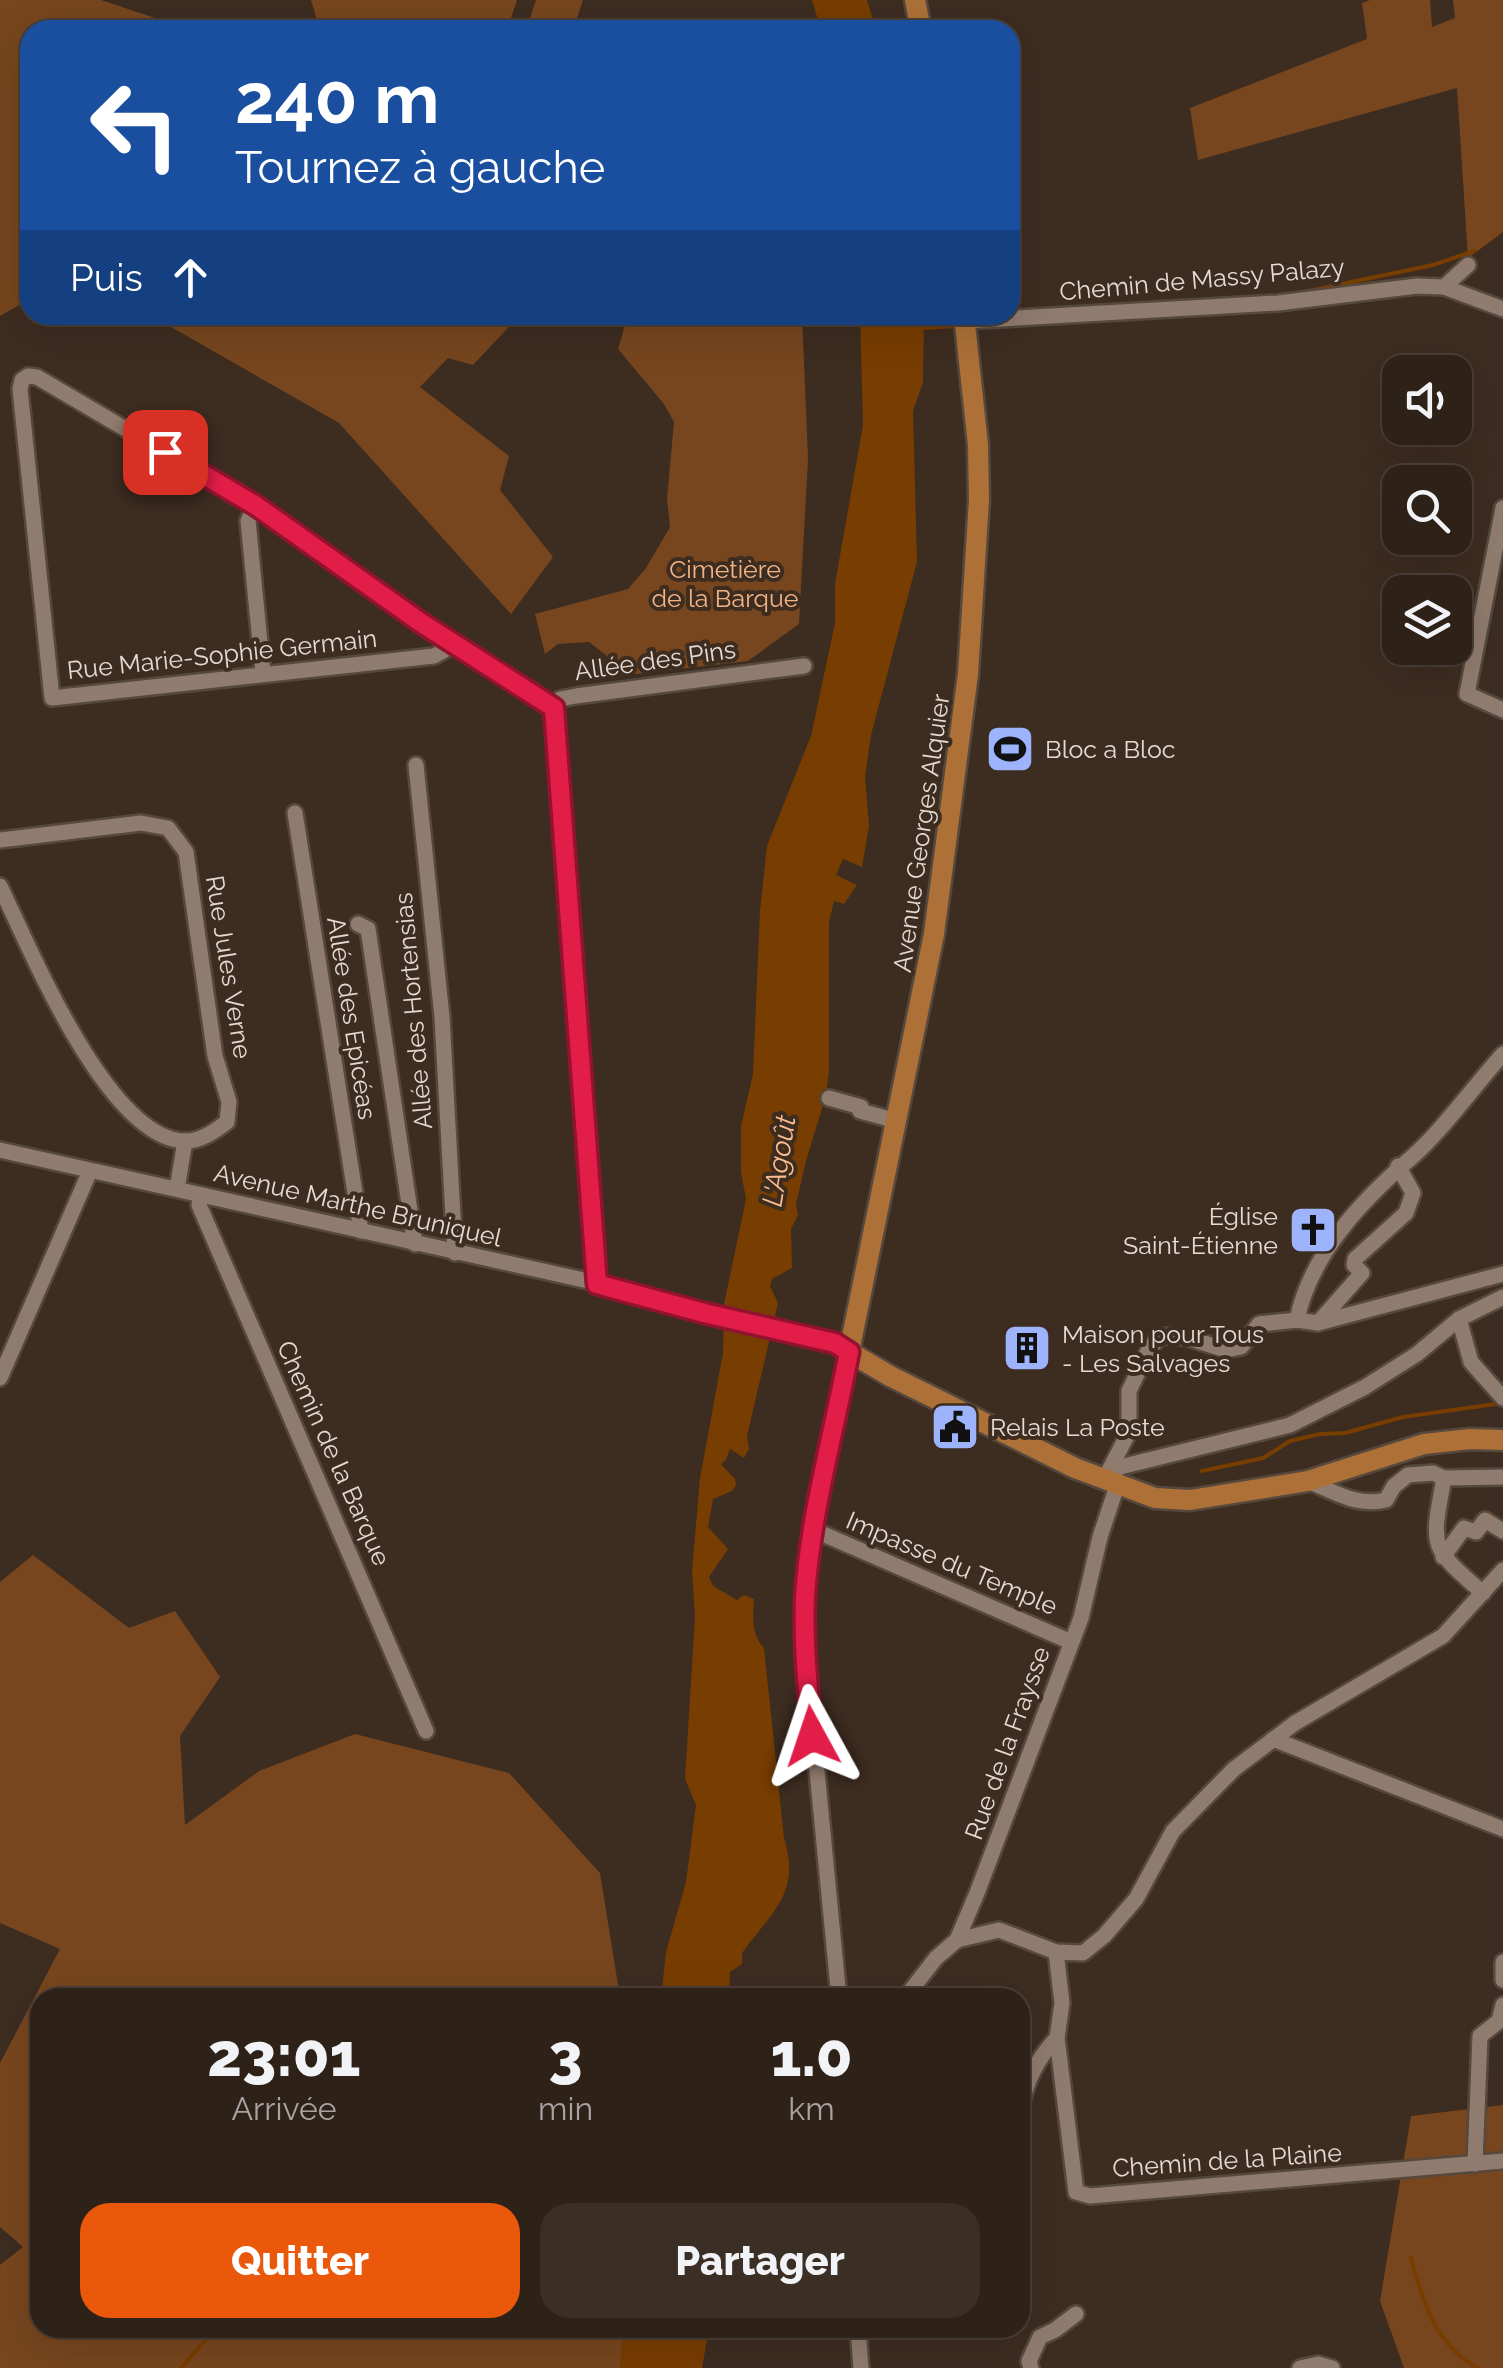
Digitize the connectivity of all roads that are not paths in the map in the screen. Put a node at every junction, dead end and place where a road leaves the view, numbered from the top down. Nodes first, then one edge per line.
1 (1468, 265) dead end
2 (1444, 287) junction
3 (1503, 309) edge
4 (1020, 315) edge
5 (965, 325) edge
6 (255, 505) junction
7 (1503, 508) edge
8 (454, 645) junction
9 (804, 666) dead end
10 (263, 673) junction
11 (554, 708) junction
12 (1503, 710) edge
13 (416, 766) dead end
14 (295, 812) dead end
15 (0, 840) edge
16 (0, 886) edge
17 (358, 924) dead end
18 (1503, 1054) edge
19 (829, 1098) dead end
20 (898, 1121) junction
21 (185, 1141) junction
22 (0, 1150) edge
23 (1398, 1166) junction
24 (90, 1170) junction
25 (177, 1189) junction
26 (202, 1196) junction
27 (361, 1231) junction
28 (1336, 1238) junction
29 (415, 1244) junction
30 (455, 1253) junction
31 (1355, 1259) junction
32 (1503, 1274) edge
33 (597, 1284) junction
34 (1503, 1297) edge
35 (1297, 1320) junction
36 (1459, 1320) junction
37 (1318, 1323) junction
38 (849, 1352) junction
39 (0, 1378) edge
40 (1503, 1398) edge
41 (1503, 1440) edge
42 (1111, 1477) junction
43 (1503, 1477) edge
44 (1444, 1478) junction
45 (1308, 1481) junction
46 (814, 1530) junction
47 (1503, 1530) edge
48 (1443, 1557) junction
49 (1503, 1571) edge
50 (1483, 1593) junction
51 (1071, 1642) junction
52 (426, 1731) dead end
53 (1273, 1740) junction
54 (1503, 1829) edge
55 (956, 1940) junction
56 (1056, 1952) junction
57 (1503, 1962) edge
58 (1503, 1980) edge
59 (838, 1988) edge
60 (913, 1988) edge
61 (1503, 2005) edge
62 (1057, 2038) junction
63 (1030, 2077) edge
64 (1503, 2161) edge
65 (1475, 2164) junction
66 (1076, 2314) dead end
67 (859, 2338) edge
68 (861, 2368) edge
69 (1031, 2368) edge
70 (1300, 2368) edge
71 (1332, 2368) edge

1 - 2 street
2 - 3 street
2 - 4 street, Chemin de Massy Palazy
5 - 20 main road, Avenue Georges Alquier
6 - 8 street
6 - 10 street
6 - 10 street, Rue Marie-Sophie Germain
7 - 12 street
8 - 10 street, Rue Marie-Sophie Germain
8 - 11 street
9 - 11 street, Allée des Pins
11 - 33 street, Allée des Pins
13 - 30 street, Allée des Hortensias
14 - 27 street, Allée des Epicéas
15 - 21 street, Rue Jules Verne
16 - 21 street
17 - 29 street
18 - 23 street
19 - 20 street
20 - 38 main road, Avenue Georges Alquier
21 - 25 street
22 - 24 street, Avenue Marthe Bruniquel
23 - 28 street
23 - 31 street
24 - 25 street, Avenue Marthe Bruniquel
24 - 39 street
25 - 26 street, Avenue Marthe Bruniquel
26 - 27 street, Avenue Marthe Bruniquel
26 - 52 street, Chemin de la Barque
27 - 29 street, Avenue Marthe Bruniquel
28 - 31 street
28 - 35 street
29 - 30 street, Avenue Marthe Bruniquel
30 - 33 street, Avenue Marthe Bruniquel
31 - 37 street
32 - 37 street
33 - 38 street, Avenue Marthe Bruniquel
34 - 36 street
35 - 37 street
35 - 42 street, Rue de la Fraysse
36 - 40 street
36 - 42 street
38 - 42 main road
38 - 46 street
41 - 45 main road
42 - 45 main road
42 - 51 street, Rue de la Fraysse
43 - 44 street
44 - 45 street
44 - 48 street
46 - 51 street, Impasse du Temple
46 - 59 street
47 - 48 street
48 - 50 street
49 - 50 street
50 - 53 street
51 - 55 street, Rue de la Fraysse
53 - 54 street
53 - 56 street
55 - 56 street
55 - 60 street, Rue de la Fraysse
56 - 62 street, Chemin de la Plaine
57 - 58 street
61 - 65 street
62 - 63 street
62 - 65 street, Chemin de la Plaine
64 - 65 street, Chemin de la Plaine
66 - 69 street
67 - 68 street
70 - 71 street

